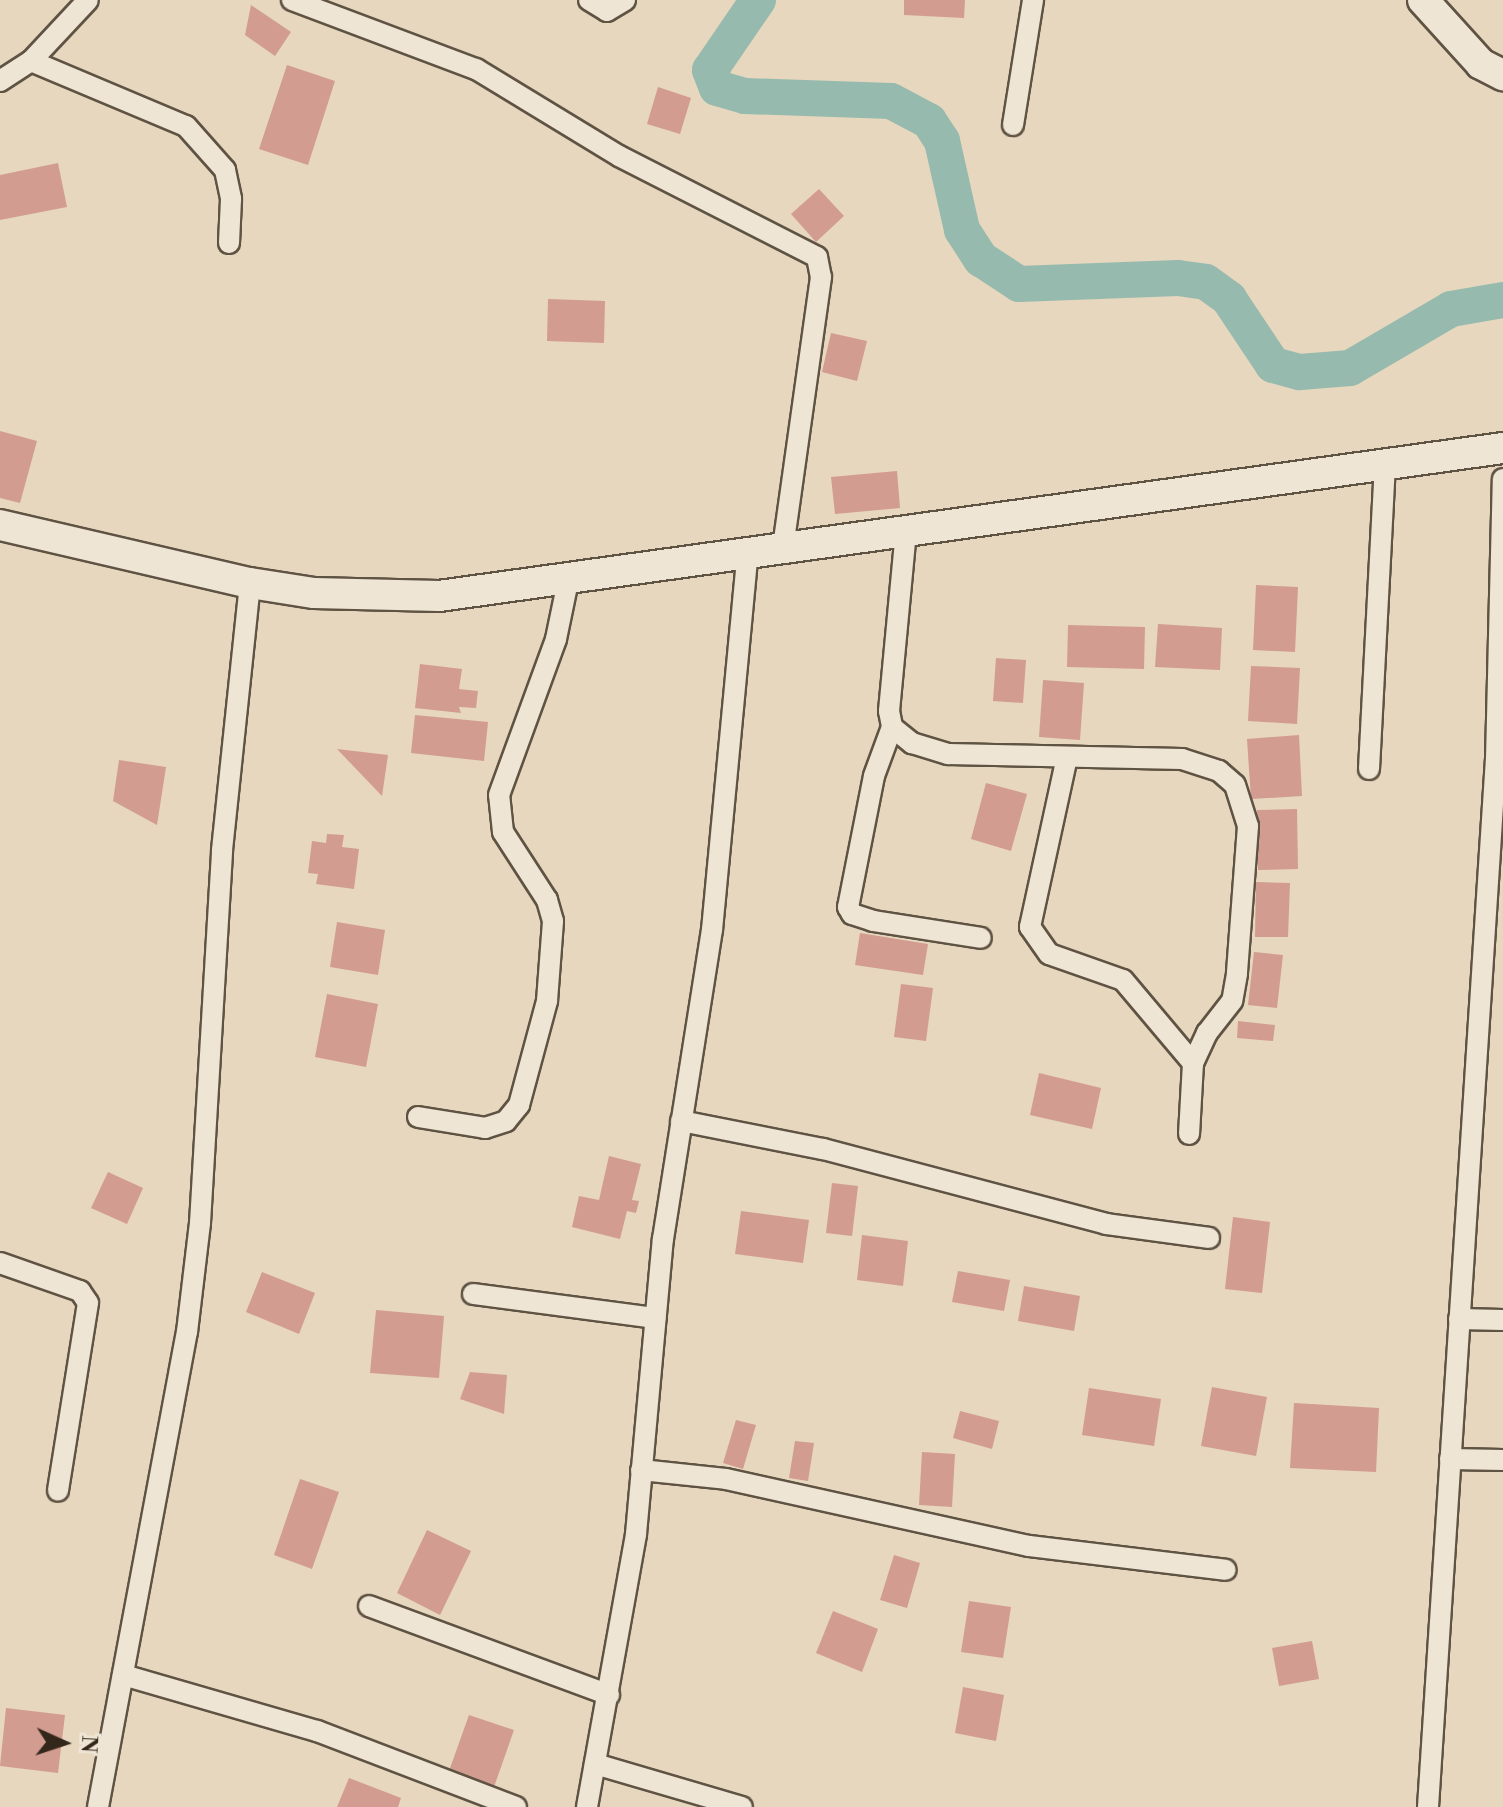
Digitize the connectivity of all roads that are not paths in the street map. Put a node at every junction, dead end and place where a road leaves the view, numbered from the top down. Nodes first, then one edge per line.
1 (88, 0) edge
2 (292, 0) edge
3 (589, 0) edge
4 (625, 0) edge
5 (1033, 0) edge
6 (1423, 0) edge
7 (31, 61) junction
8 (1503, 75) edge
9 (0, 81) edge
10 (1013, 125) dead end
11 (229, 243) dead end
12 (1503, 448) edge
13 (1385, 465) junction
14 (1503, 479) edge
15 (0, 525) edge
16 (906, 531) junction
17 (783, 547) junction
18 (748, 552) junction
19 (568, 581) junction
20 (250, 583) junction
21 (892, 727) junction
22 (1067, 757) junction
23 (1369, 769) dead end
24 (981, 938) dead end
25 (1193, 1063) junction
26 (418, 1117) dead end
27 (681, 1121) junction
28 (1189, 1134) dead end
29 (1209, 1238) dead end
30 (0, 1263) edge
31 (473, 1294) dead end
32 (655, 1318) junction
33 (1459, 1319) junction
34 (1503, 1320) edge
35 (1450, 1459) junction
36 (1503, 1460) edge
37 (641, 1470) junction
38 (58, 1491) dead end
39 (1226, 1570) dead end
40 (369, 1606) dead end
41 (123, 1675) junction
42 (609, 1695) junction
43 (595, 1764) junction
44 (98, 1807) edge
45 (516, 1807) edge
46 (587, 1807) edge
47 (742, 1807) edge
48 (1428, 1807) edge

1 - 7 street
2 - 17 street
3 - 4 street
5 - 10 street
6 - 8 main road
7 - 9 street
7 - 11 street
12 - 13 main road
13 - 16 main road
13 - 23 street
14 - 33 street
15 - 20 main road
16 - 17 main road
16 - 21 street
17 - 18 main road
18 - 19 main road
18 - 27 street
19 - 20 main road
19 - 26 street
20 - 41 street
21 - 22 street
21 - 24 street
22 - 25 street
22 - 25 street
25 - 28 street
27 - 29 street
27 - 32 street
30 - 38 street
31 - 32 street
32 - 37 street
33 - 34 street
33 - 35 street
35 - 36 street
35 - 48 street
37 - 39 street
37 - 42 street
40 - 42 street
41 - 44 street
41 - 45 street
42 - 43 street
43 - 46 street
43 - 47 street

